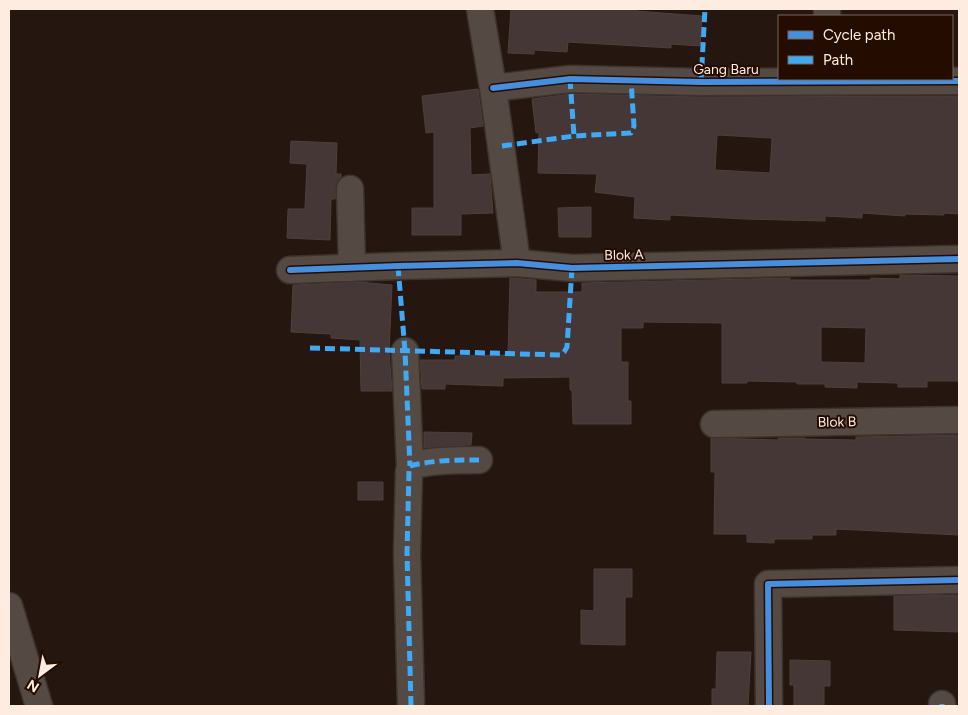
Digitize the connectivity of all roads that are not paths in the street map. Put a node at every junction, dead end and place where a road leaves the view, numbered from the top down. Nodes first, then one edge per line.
1 (480, 9) edge
2 (824, 80) edge
3 (959, 81) edge
4 (493, 88) junction
5 (350, 189) dead end
6 (959, 259) edge
7 (517, 263) junction
8 (352, 268) junction
9 (290, 270) dead end
10 (406, 351) dead end
11 (959, 420) edge
12 (714, 424) dead end
13 (480, 460) dead end
14 (410, 466) junction
15 (959, 580) edge
16 (9, 606) edge
17 (39, 706) edge
18 (411, 706) edge
19 (769, 706) edge

1 - 4 street
2 - 3 street, Gang Baru
2 - 4 street, Gang Baru
4 - 7 street
5 - 8 street
6 - 7 street, Blok A
7 - 8 street, Blok A
8 - 9 street, Blok A
10 - 14 street
11 - 12 street, Blok B
13 - 14 street
14 - 18 street
15 - 19 street
16 - 17 street

